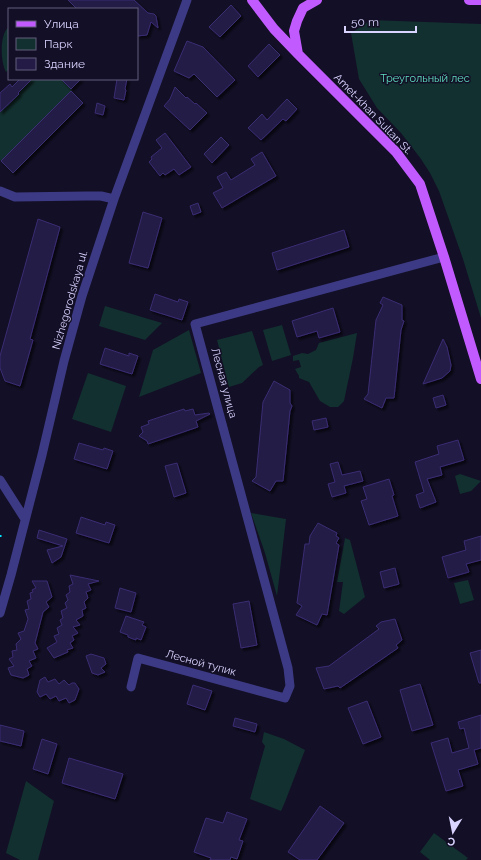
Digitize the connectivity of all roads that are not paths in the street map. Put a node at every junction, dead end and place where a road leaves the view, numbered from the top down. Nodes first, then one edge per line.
1 (187, 0) edge
2 (252, 0) edge
3 (317, 0) edge
4 (469, 0) edge
5 (481, 0) edge
6 (298, 54) junction
7 (0, 191) edge
8 (114, 199) junction
9 (444, 257) junction
10 (481, 379) edge
11 (0, 480) edge
12 (25, 519) junction
13 (0, 613) edge
14 (131, 687) dead end
15 (285, 698) joint

1 - 8 street, Nizhegorodskaya ul.
2 - 6 main road, Amet-khan Sultan St.
3 - 6 main road
4 - 5 main road
6 - 9 main road, Amet-khan Sultan St.
7 - 8 street
8 - 12 street, Nizhegorodskaya ul.
9 - 10 main road, Amet-khan Sultan St.
9 - 15 street, Лесная улица
11 - 12 street
12 - 13 street, Nizhegorodskaya ul.
14 - 15 street, Лесной тупик

